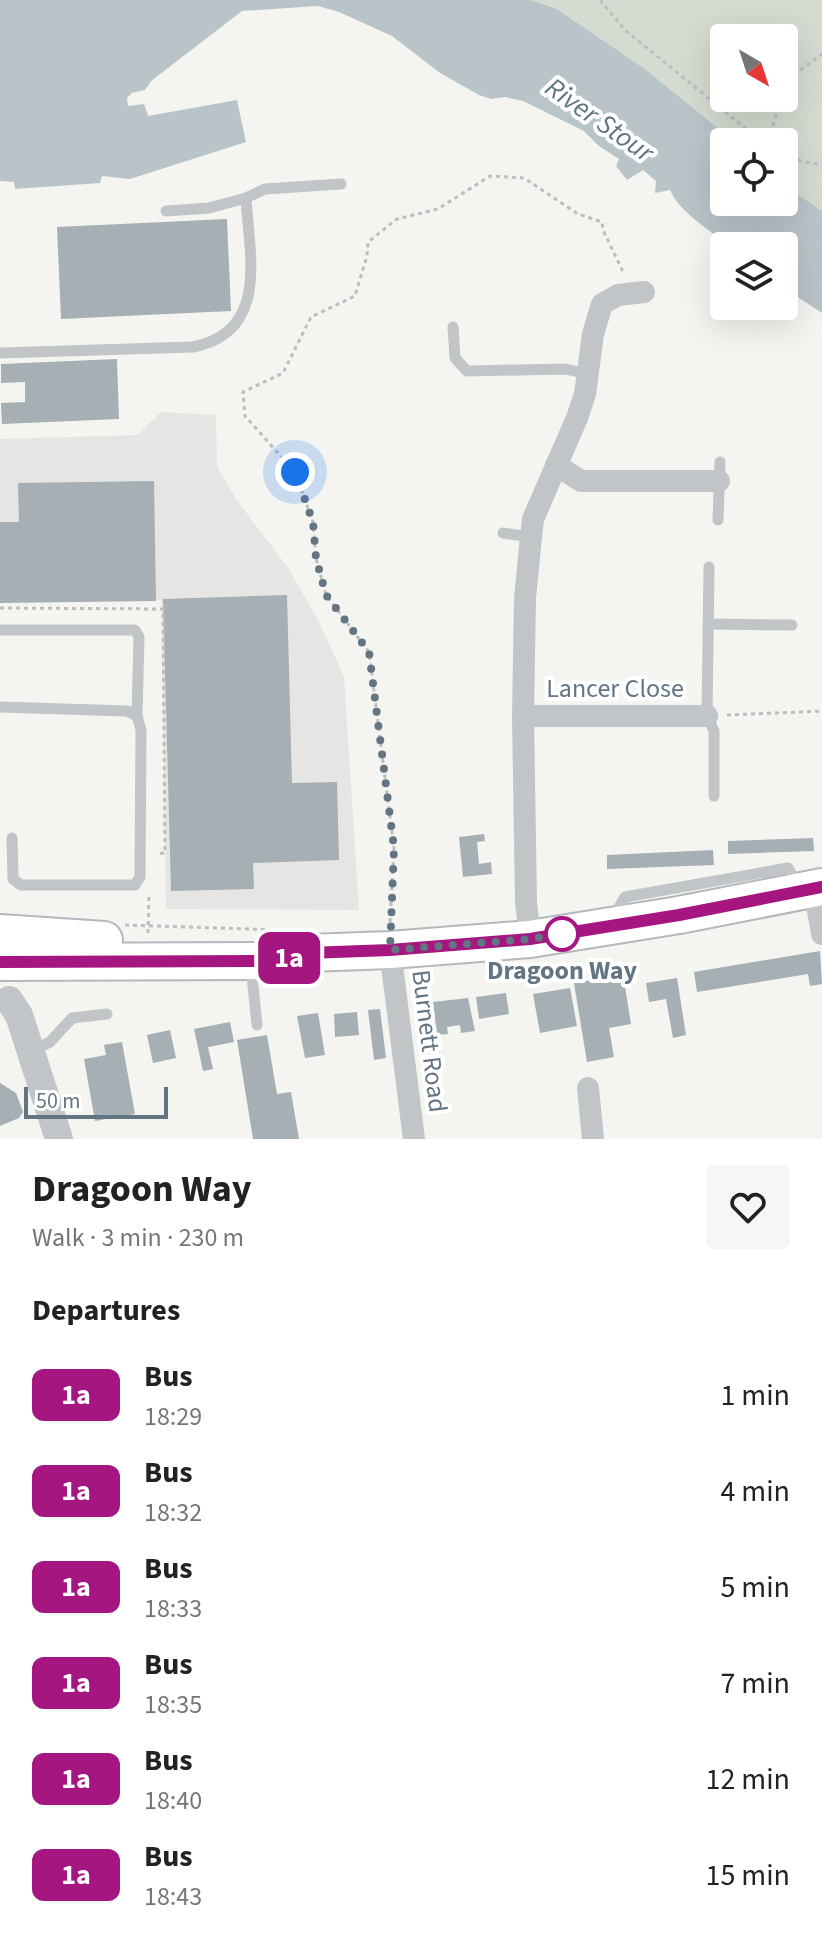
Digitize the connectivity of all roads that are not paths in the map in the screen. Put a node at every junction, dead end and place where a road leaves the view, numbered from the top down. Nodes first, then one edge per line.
1 (341, 184) dead end
2 (246, 198) junction
3 (166, 211) dead end
4 (639, 293) road end
5 (453, 327) dead end
6 (0, 353) edge
7 (588, 374) junction
8 (556, 465) junction
9 (720, 471) joint
10 (718, 520) dead end
11 (503, 533) dead end
12 (531, 537) junction
13 (709, 567) dead end
14 (709, 624) junction
15 (792, 625) dead end
16 (0, 630) edge
17 (0, 707) edge
18 (132, 714) junction
19 (523, 716) junction
20 (707, 716) junction
21 (714, 796) dead end
22 (12, 838) dead end
23 (812, 888) edge
24 (822, 934) edge
25 (530, 939) junction
26 (295, 942) junction
27 (6, 948) edge
28 (390, 950) junction
29 (251, 961) junction
30 (4, 1000) edge
31 (107, 1014) dead end
32 (257, 1025) dead end
33 (31, 1051) junction
34 (588, 1088) dead end
35 (59, 1139) edge
36 (414, 1139) edge
37 (593, 1139) edge

1 - 2 lane
2 - 3 lane
2 - 6 lane
4 - 7 street
5 - 7 lane
7 - 8 street
8 - 9 street
8 - 12 street
9 - 10 lane
11 - 12 lane
12 - 19 street
13 - 14 lane
14 - 15 lane
14 - 20 lane
16 - 18 lane
17 - 18 lane
18 - 22 lane
19 - 20 street, Lancer Close
19 - 25 street
20 - 21 lane
23 - 24 street
23 - 25 main road
25 - 28 main road
26 - 27 main road
26 - 28 main road
26 - 29 main road
27 - 29 main road
27 - 30 street
28 - 36 street, Burnett Road
29 - 32 lane
30 - 33 street
31 - 33 lane
33 - 35 street
34 - 37 street

